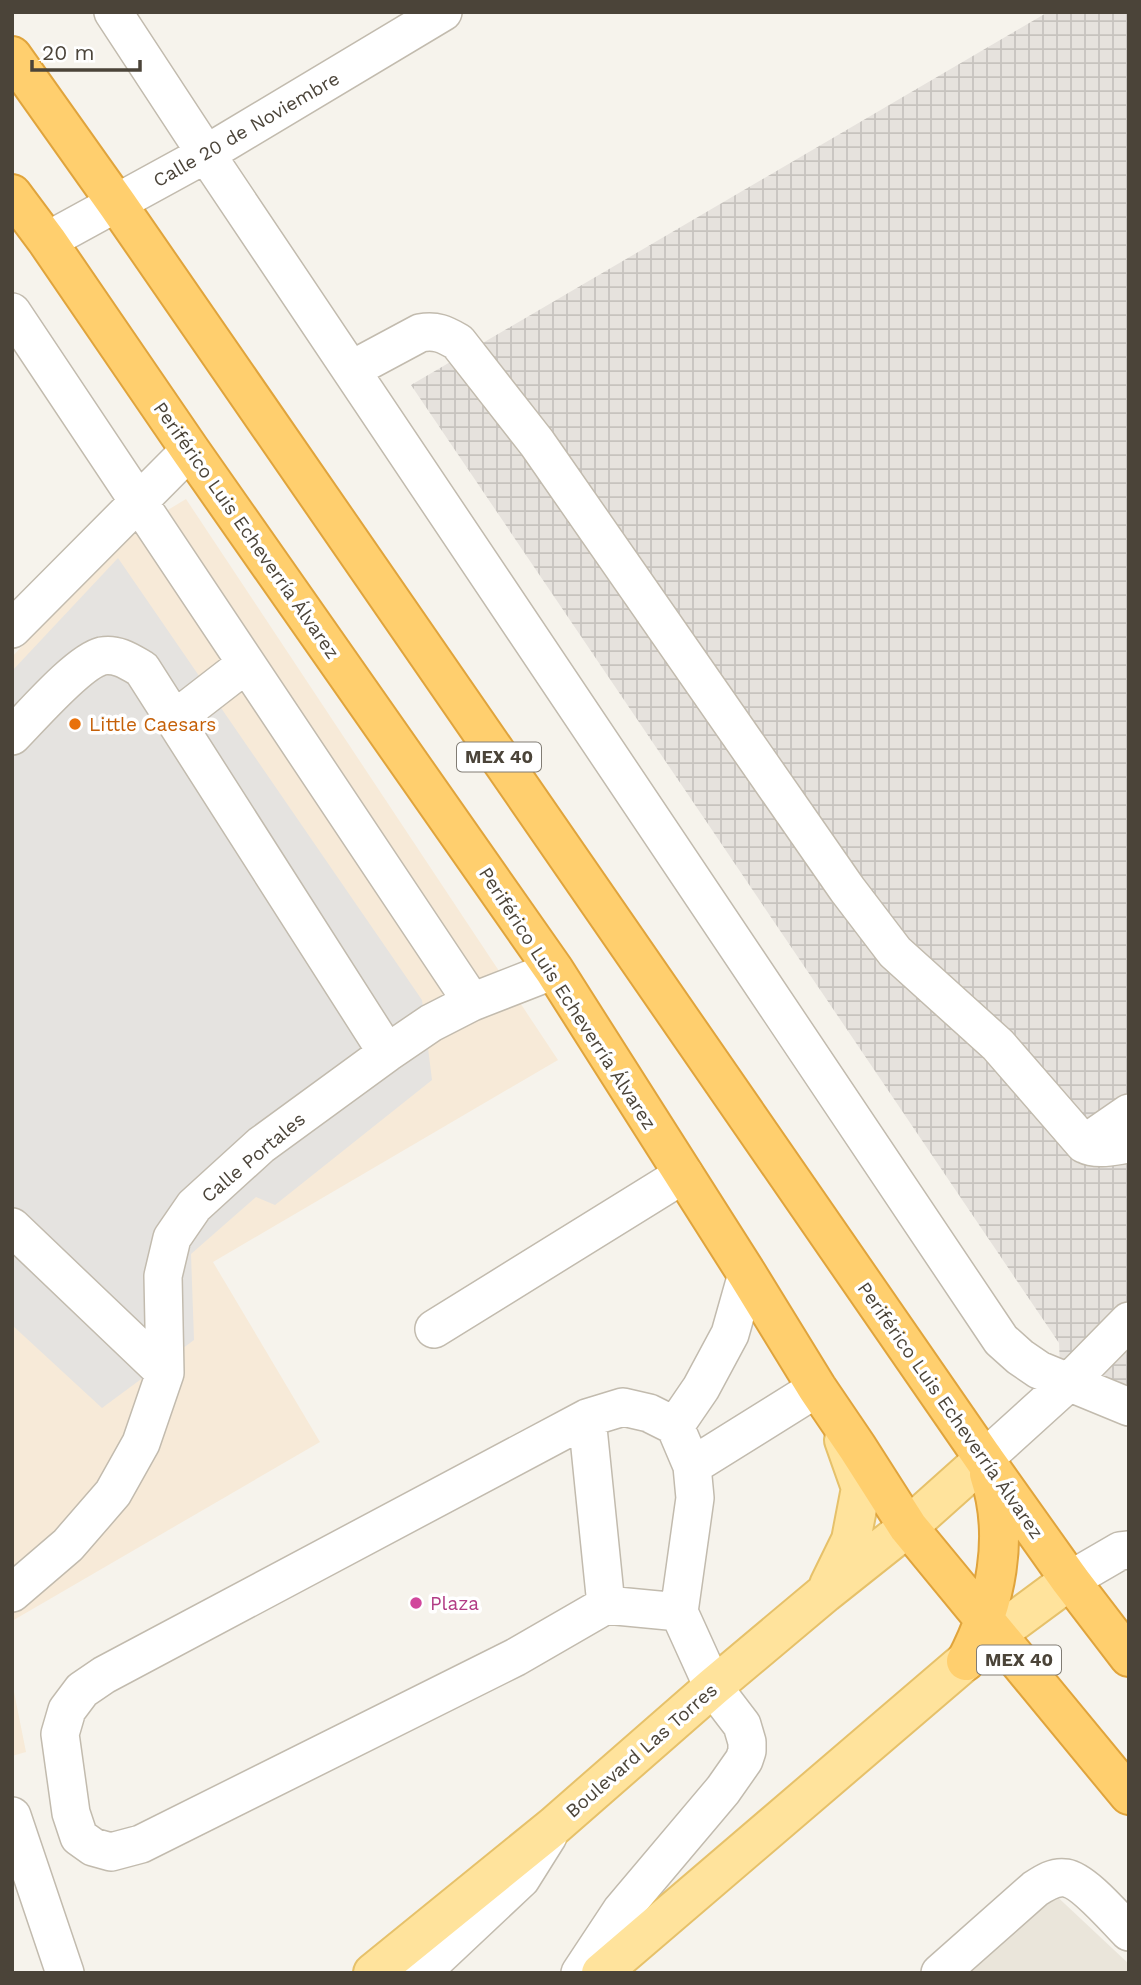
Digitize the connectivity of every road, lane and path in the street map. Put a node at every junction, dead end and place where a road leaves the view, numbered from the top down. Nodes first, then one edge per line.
1 (113, 12) edge
2 (443, 12) edge
3 (12, 56) edge
4 (206, 154) junction
5 (12, 194) edge
6 (117, 204) junction
7 (47, 242) junction
8 (12, 312) edge
9 (351, 370) junction
10 (190, 450) junction
11 (138, 502) junction
12 (12, 629) edge
13 (246, 664) junction
14 (175, 719) junction
15 (12, 736) edge
16 (554, 970) junction
17 (471, 1002) junction
18 (387, 1053) junction
19 (1129, 1113) edge
20 (1129, 1143) edge
21 (1084, 1144) junction
22 (684, 1174) junction
23 (12, 1227) edge
24 (747, 1274) junction
25 (1129, 1321) edge
26 (434, 1329) dead end
27 (165, 1373) junction
28 (1069, 1382) junction
29 (828, 1403) junction
30 (1129, 1407) edge
31 (587, 1418) junction
32 (675, 1426) junction
33 (984, 1459) junction
34 (692, 1466) junction
35 (908, 1527) junction
36 (1129, 1550) edge
37 (1070, 1580) junction
38 (12, 1593) edge
39 (825, 1593) junction
40 (606, 1605) junction
41 (679, 1612) junction
42 (991, 1627) junction
43 (1129, 1657) edge
44 (966, 1661) joint
45 (713, 1687) junction
46 (1129, 1795) edge
47 (12, 1816) edge
48 (554, 1826) junction
49 (1129, 1932) edge
50 (65, 1973) edge
51 (373, 1973) edge
52 (421, 1973) edge
53 (580, 1973) edge
54 (601, 1973) edge
55 (940, 1973) edge

1 - 4 street
2 - 4 street, Calle 20 de Noviembre
3 - 6 highway, Periférico Luis Echeverría Álvarez / MEX 40
4 - 6 street, Calle 20 de Noviembre
4 - 9 street
5 - 7 highway, Periférico Luis Echeverría Álvarez / MEX 40
6 - 7 street, Calle 20 de Noviembre
6 - 33 highway, Periférico Luis Echeverría Álvarez / MEX 40
7 - 10 highway, Periférico Luis Echeverría Álvarez / MEX 40
8 - 11 street
9 - 21 street
9 - 28 street
10 - 11 street
10 - 16 highway, Periférico Luis Echeverría Álvarez / MEX 40
11 - 12 street
11 - 13 street
13 - 14 street
13 - 17 street
14 - 15 street
14 - 18 street
16 - 17 street, Calle Portales
16 - 22 highway, Periférico Luis Echeverría Álvarez / MEX 40
17 - 18 street, Calle Portales
18 - 27 street, Calle Portales
19 - 21 street
20 - 21 street
22 - 24 highway, Periférico Luis Echeverría Álvarez / MEX 40
22 - 26 street
23 - 27 street
24 - 29 highway, Periférico Luis Echeverría Álvarez / MEX 40
24 - 32 street
25 - 28 street
27 - 38 street, Calle Portales
28 - 30 street
28 - 33 street
29 - 34 street
29 - 35 highway, Periférico Luis Echeverría Álvarez / MEX 40
29 - 39 main road
31 - 32 street
31 - 40 street
31 - 40 street
32 - 34 street
33 - 35 main road, Boulevard Las Torres
33 - 37 highway, Periférico Luis Echeverría Álvarez / MEX 40
33 - 42 highway
34 - 41 street
35 - 39 main road, Boulevard Las Torres
35 - 42 highway, Periférico Luis Echeverría Álvarez / MEX 40
36 - 37 street
37 - 42 main road
37 - 43 highway, Periférico Luis Echeverría Álvarez / MEX 40
39 - 45 main road, Boulevard Las Torres
40 - 41 street
41 - 45 street
42 - 44 highway
42 - 46 highway, Periférico Luis Echeverría Álvarez / MEX 40
44 - 54 main road
45 - 48 main road, Boulevard Las Torres
45 - 53 street
47 - 50 street
48 - 51 main road, Boulevard Las Torres
48 - 52 street
49 - 55 street

